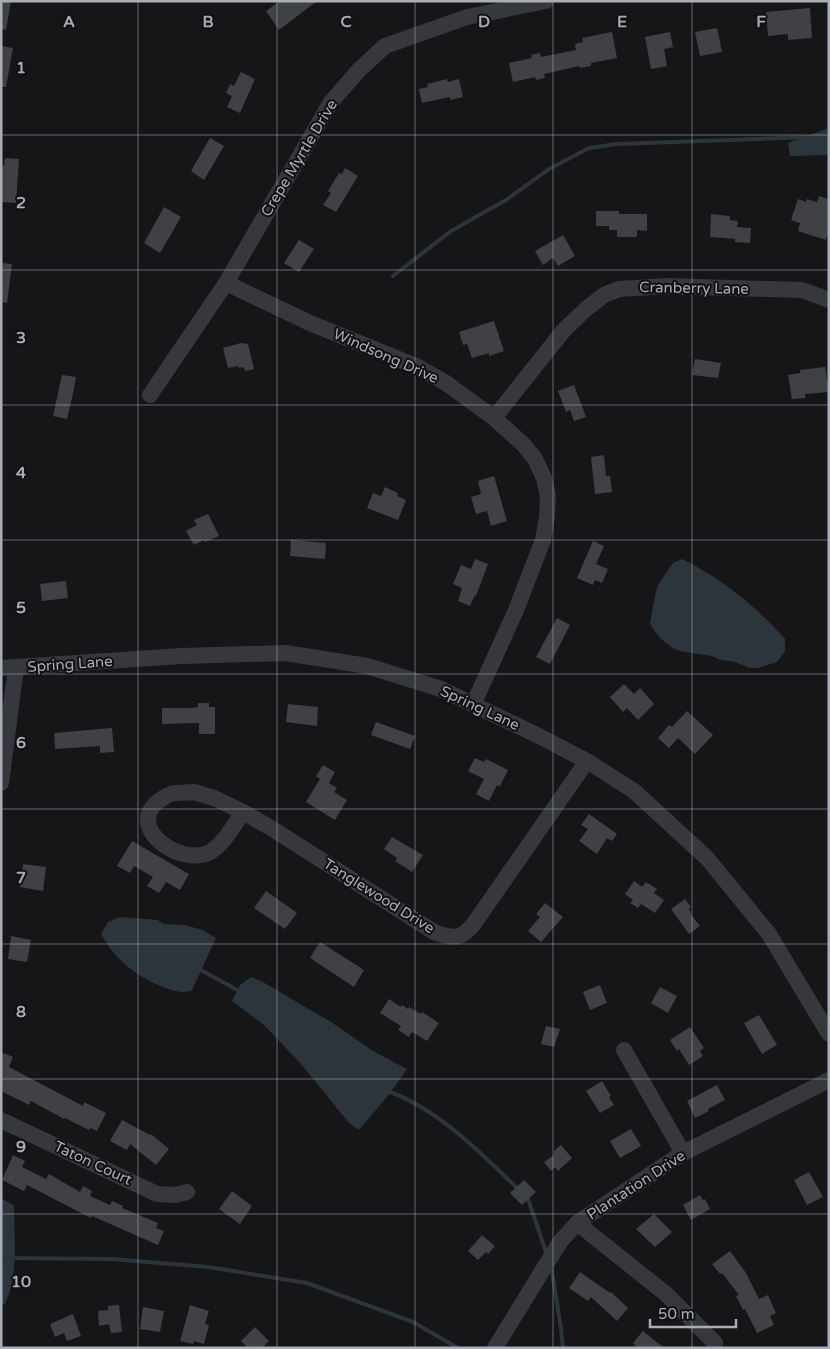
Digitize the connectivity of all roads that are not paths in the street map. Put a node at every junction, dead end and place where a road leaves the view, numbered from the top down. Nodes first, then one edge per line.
1 (546, 1) edge
2 (465, 9) edge
3 (226, 283) junction
4 (829, 300) edge
5 (150, 395) dead end
6 (494, 418) junction
7 (9, 668) edge
8 (473, 705) junction
9 (587, 761) junction
10 (1, 783) edge
11 (243, 812) junction
12 (829, 1034) edge
13 (624, 1050) dead end
14 (829, 1080) edge
15 (1, 1120) edge
16 (683, 1153) junction
17 (187, 1192) dead end
18 (577, 1223) junction
19 (716, 1343) dead end
20 (495, 1348) edge

1 - 2 street, Crepe Myrtle Drive
2 - 3 street, Crepe Myrtle Drive
3 - 5 street, Crepe Myrtle Drive
3 - 6 street, Windsong Drive
4 - 6 street, Cranberry Lane
6 - 8 street, Windsong Drive
7 - 8 street, Spring Lane
7 - 10 street
8 - 9 street, Spring Lane
9 - 11 street, Tanglewood Drive
9 - 12 street, Spring Lane
11 - 11 street, Tanglewood Drive
13 - 16 street
14 - 16 street, Plantation Drive
15 - 17 street, Taton Court
16 - 18 street, Plantation Drive
18 - 19 street
18 - 20 street, Plantation Drive

